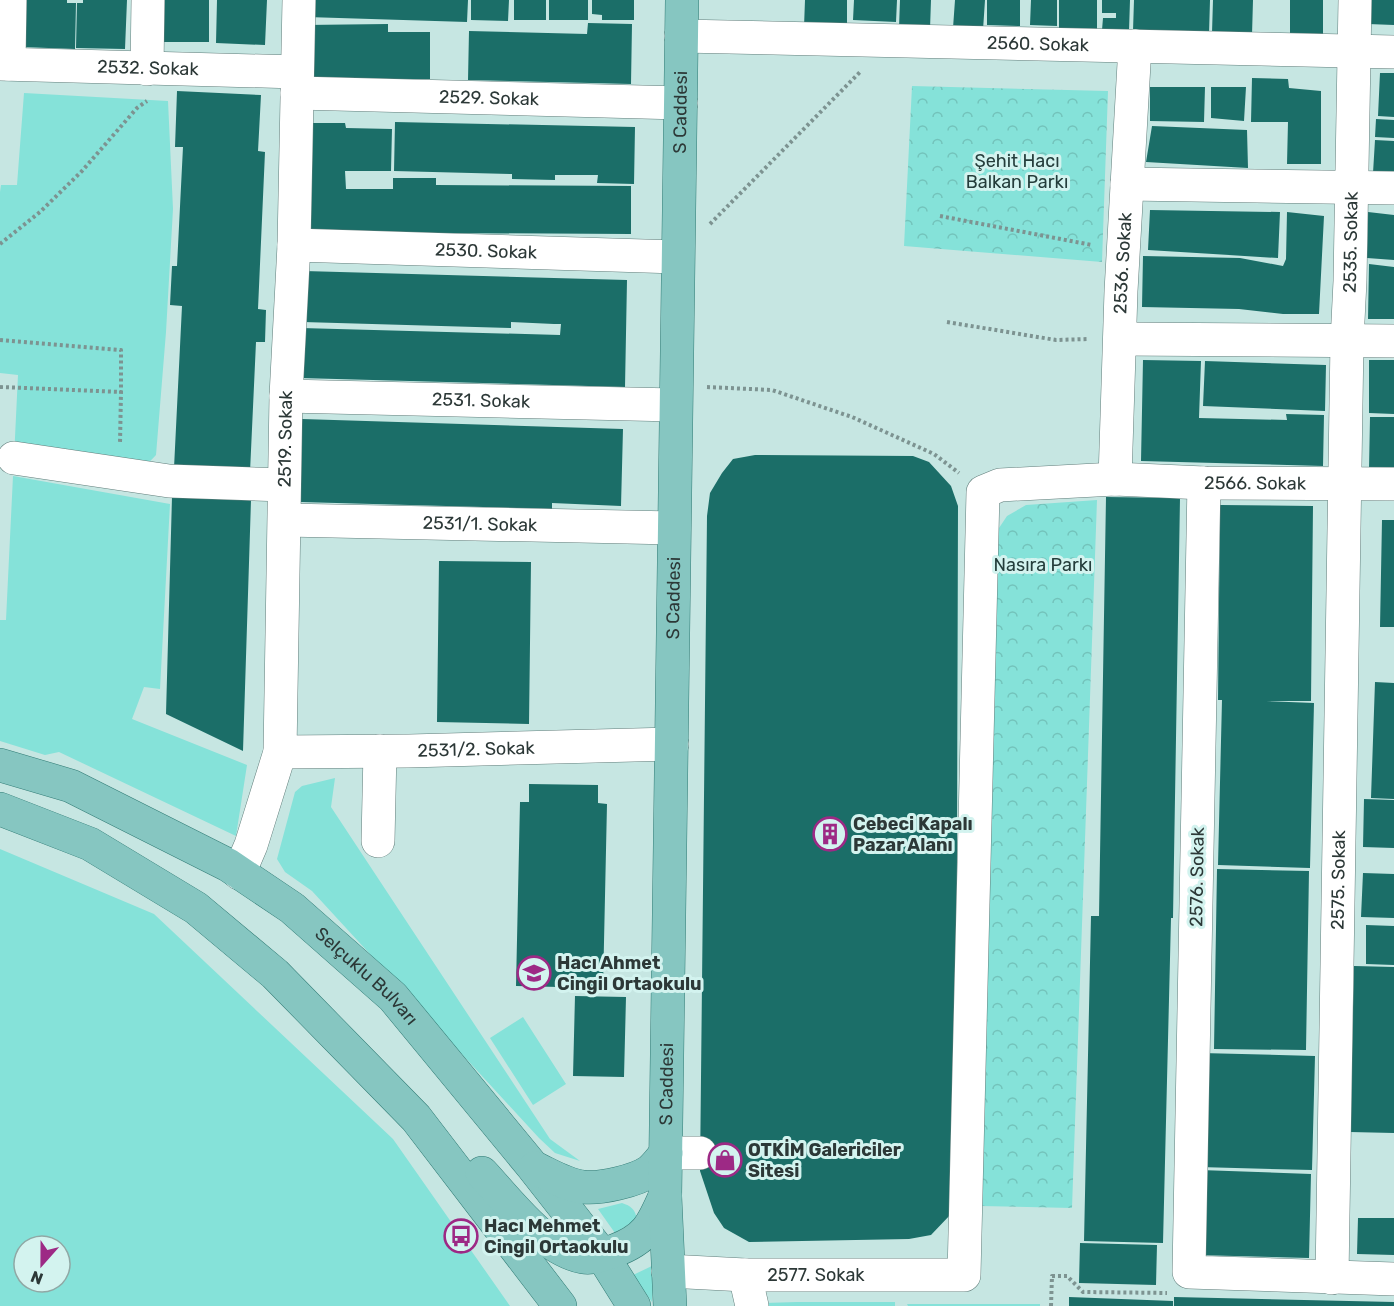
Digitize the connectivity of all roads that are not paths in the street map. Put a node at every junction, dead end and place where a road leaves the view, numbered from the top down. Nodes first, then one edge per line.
1 (10, 0) edge
2 (148, 0) edge
3 (299, 0) edge
4 (682, 0) edge
5 (1355, 0) edge
6 (681, 36) junction
7 (1135, 46) junction
8 (1354, 51) junction
9 (1394, 52) edge
10 (4, 64) edge
11 (147, 69) junction
12 (297, 82) junction
13 (681, 103) junction
14 (1127, 184) junction
15 (1351, 188) junction
16 (1394, 188) edge
17 (294, 244) junction
18 (677, 257) junction
19 (1120, 339) junction
20 (1347, 341) junction
21 (1394, 341) edge
22 (675, 395) junction
23 (286, 396) junction
24 (14, 458) dead end
25 (1115, 479) junction
26 (1204, 483) junction
27 (1345, 484) junction
28 (1394, 484) edge
29 (285, 485) junction
30 (285, 520) junction
31 (674, 528) junction
32 (672, 744) junction
33 (380, 751) junction
34 (280, 752) junction
35 (0, 765) edge
36 (0, 809) edge
37 (378, 841) dead end
38 (239, 873) junction
39 (416, 1118) junction
40 (666, 1153) junction
41 (700, 1153) dead end
42 (533, 1167) junction
43 (665, 1196) junction
44 (602, 1255) junction
45 (668, 1271) junction
46 (745, 1275) junction
47 (964, 1275) joint
48 (1332, 1278) junction
49 (1394, 1279) edge
50 (560, 1306) edge
51 (634, 1306) edge
52 (670, 1306) edge
53 (752, 1306) edge

1 - 10 street
2 - 11 street
3 - 12 street, 2519. Sokak
4 - 6 main road, S Caddesi
5 - 8 street, 2535. Sokak
6 - 7 street, 2560. Sokak
6 - 13 main road, S Caddesi
7 - 8 street, 2560. Sokak
7 - 14 street, 2536. Sokak
8 - 9 street, 2560. Sokak
8 - 15 street, 2535. Sokak
10 - 11 street, 2532. Sokak
11 - 12 street, 2532. Sokak
12 - 13 street, 2529. Sokak
12 - 17 street, 2519. Sokak
13 - 18 main road, S Caddesi
14 - 15 street
14 - 19 street, 2536. Sokak
15 - 16 street
15 - 20 street, 2535. Sokak
17 - 18 street, 2530. Sokak
17 - 23 street, 2519. Sokak
18 - 22 main road, S Caddesi
19 - 20 street
19 - 25 street, 2536. Sokak
20 - 21 street
20 - 27 street, 2535. Sokak
22 - 23 street, 2531. Sokak
22 - 31 main road, S Caddesi
23 - 29 street, 2519. Sokak
24 - 29 street
25 - 26 street, 2566. Sokak
25 - 47 street, 2566. Sokak
26 - 27 street, 2566. Sokak
26 - 48 street, 2576. Sokak
27 - 28 street, 2566. Sokak
27 - 48 street, 2575. Sokak
29 - 30 street, 2519. Sokak
30 - 31 street, 2531/1. Sokak
30 - 34 street, 2519. Sokak
31 - 32 main road, S Caddesi
32 - 33 street, 2531/2. Sokak
32 - 40 main road, S Caddesi
33 - 34 street, 2531/2. Sokak
33 - 37 street
34 - 38 street, 2519. Sokak
35 - 38 main road, Selçuklu Bulvarı
36 - 39 main road
38 - 42 main road, Selçuklu Bulvarı
39 - 44 main road
39 - 50 main road
40 - 41 street
40 - 42 main road
40 - 43 main road, S Caddesi
42 - 44 main road, Selçuklu Bulvarı
43 - 44 main road
43 - 45 main road, S Caddesi
44 - 51 main road, Selçuklu Bulvarı
45 - 46 street, 2577. Sokak
45 - 52 main road, S Caddesi
46 - 47 street, 2577. Sokak
46 - 53 street
48 - 49 street

